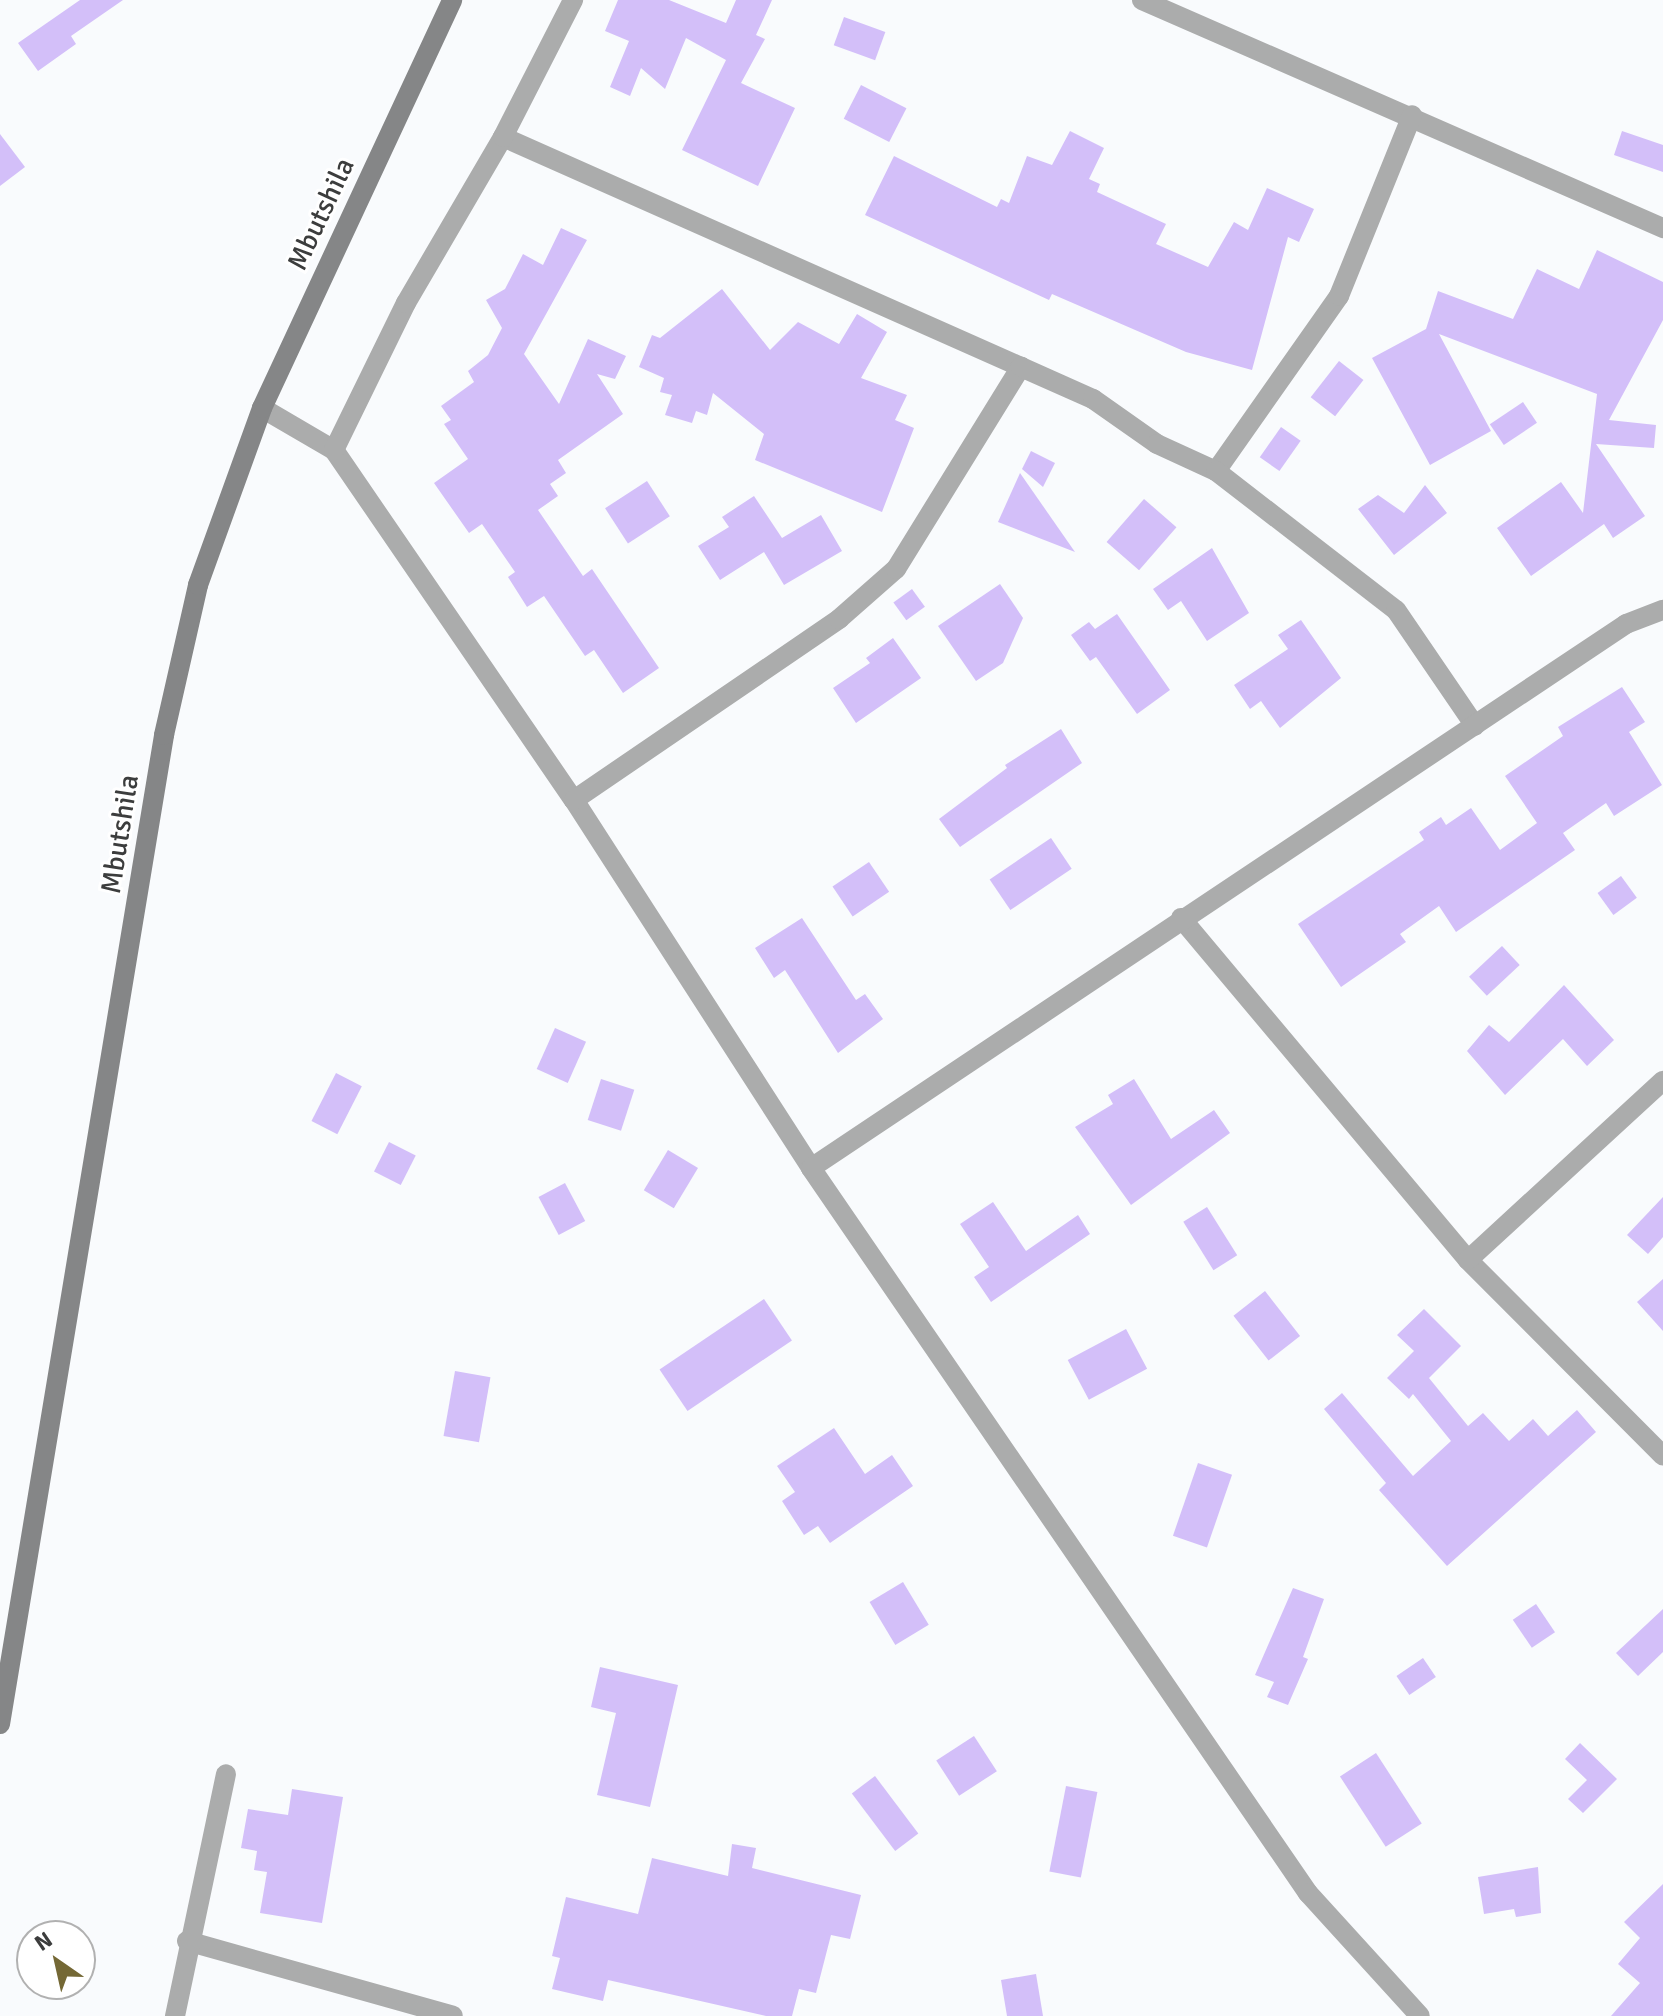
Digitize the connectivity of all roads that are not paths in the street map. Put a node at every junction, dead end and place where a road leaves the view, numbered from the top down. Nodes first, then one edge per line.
1 (452, 0) edge
2 (573, 0) edge
3 (1142, 0) edge
4 (1412, 115) junction
5 (503, 137) junction
6 (1663, 228) edge
7 (1021, 367) junction
8 (262, 408) junction
9 (334, 450) junction
10 (1216, 471) junction
11 (1663, 610) edge
12 (1475, 726) junction
13 (574, 800) junction
14 (1181, 918) junction
15 (1663, 1081) edge
16 (811, 1168) junction
17 (1468, 1260) junction
18 (1663, 1456) edge
19 (7, 1638) edge
20 (0, 1724) edge
21 (226, 1774) dead end
22 (187, 1941) junction
23 (175, 2016) edge
24 (453, 2016) edge
25 (1420, 2016) edge

1 - 8 street, Mbutshila
2 - 5 street
3 - 4 street
4 - 6 street
4 - 10 street
5 - 7 street
5 - 9 street
7 - 10 street
7 - 13 street
8 - 9 street
8 - 19 street, Mbutshila
9 - 13 street
10 - 12 street
11 - 12 street
12 - 14 street
13 - 16 street
14 - 16 street
14 - 17 street
15 - 17 street
16 - 25 street
17 - 18 street
19 - 20 street, Mbutshila
21 - 22 street
22 - 23 street
22 - 24 street

